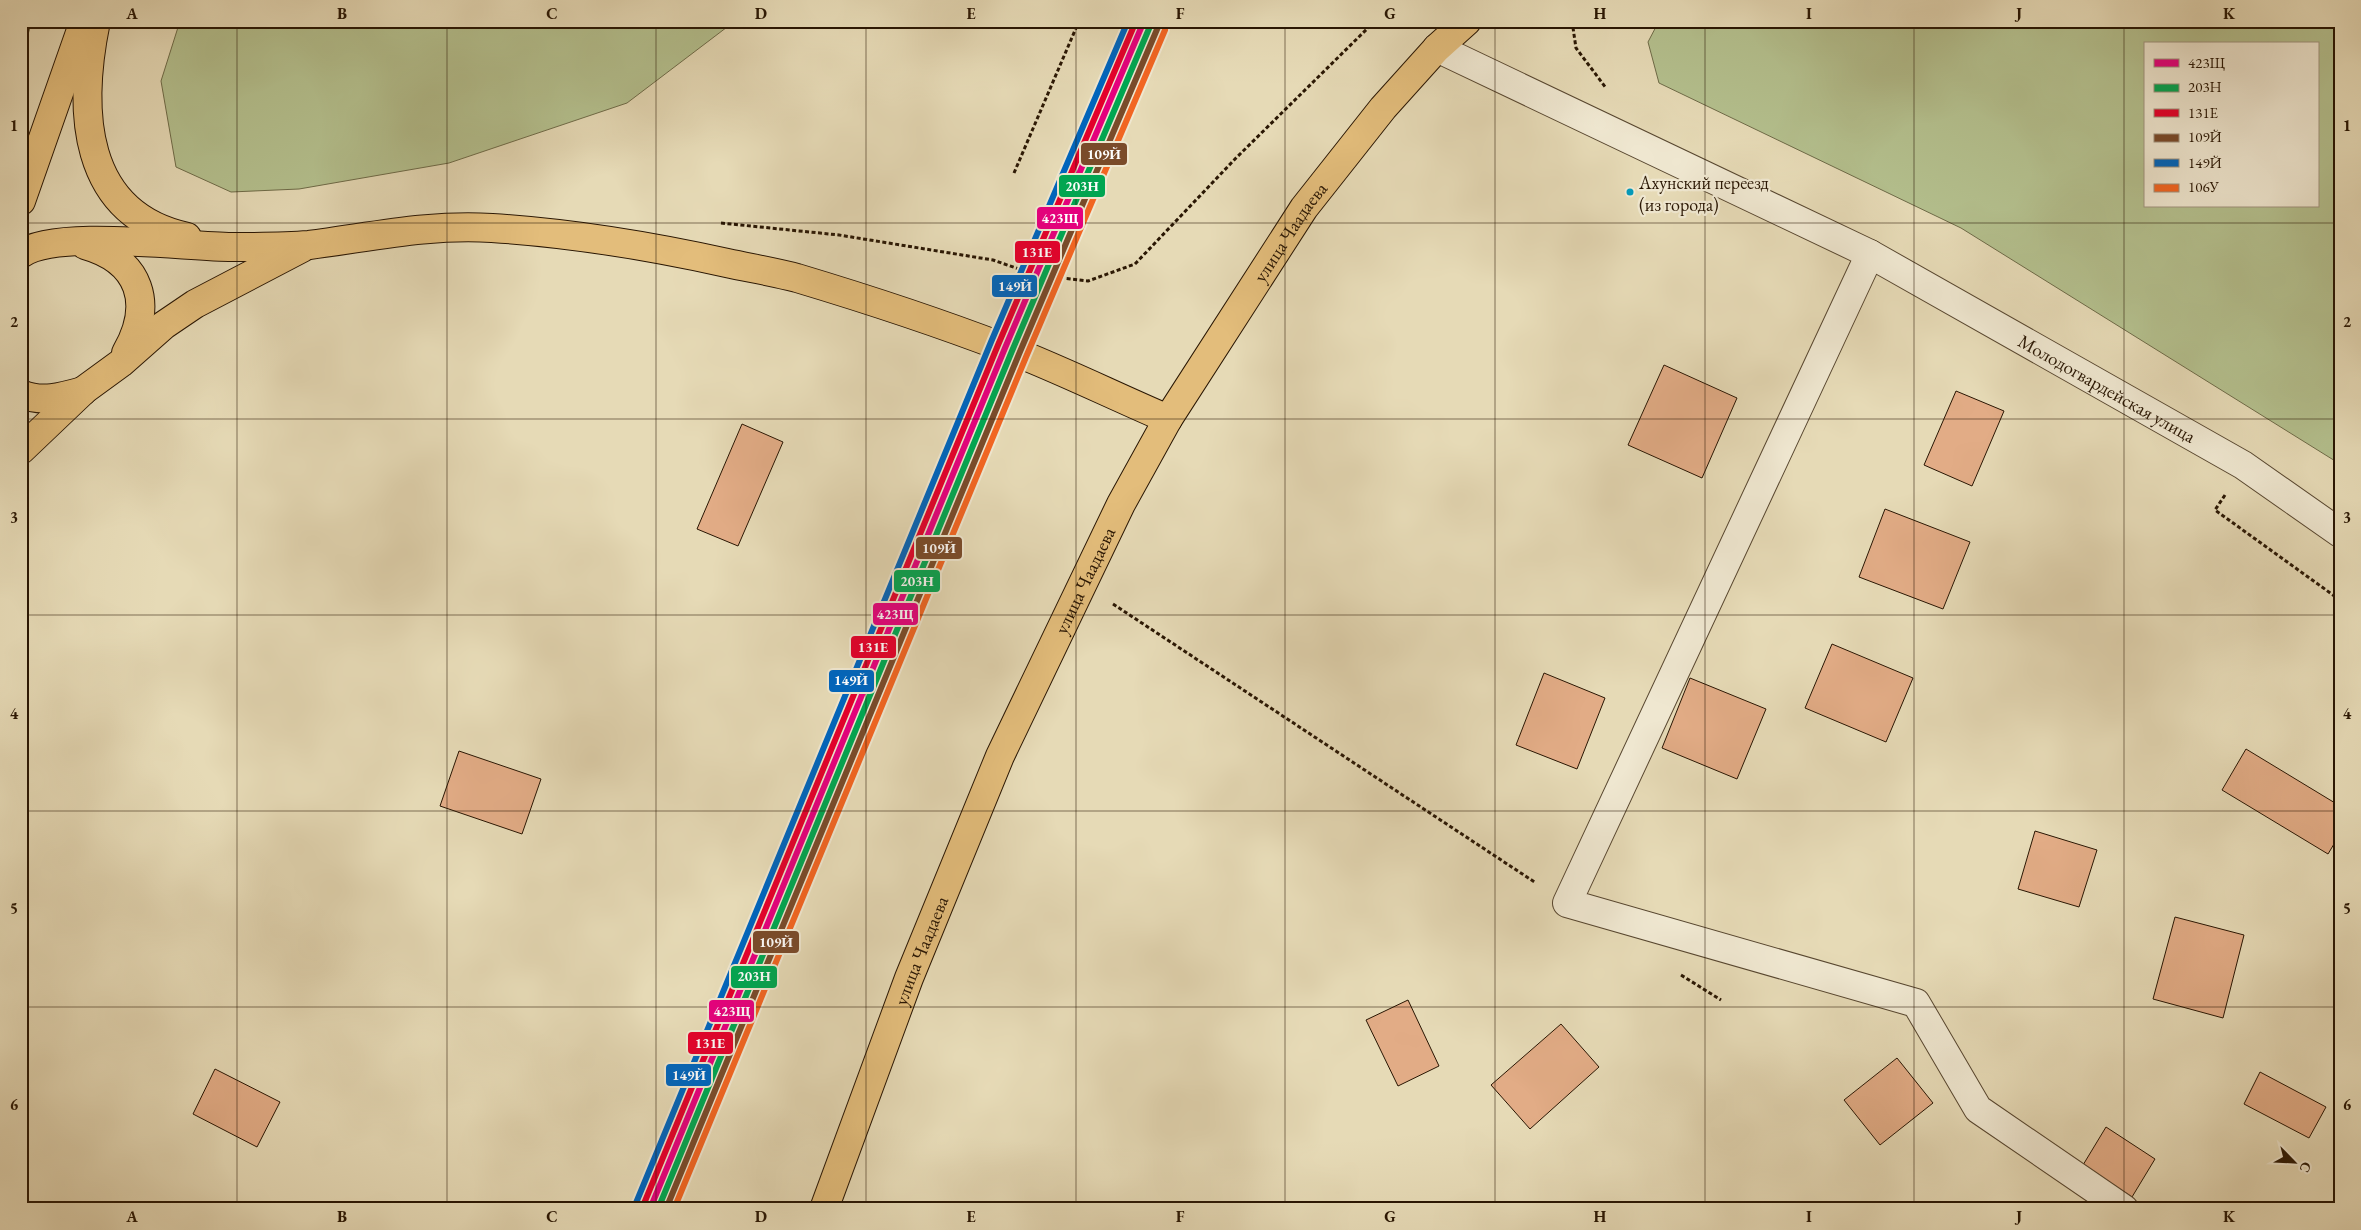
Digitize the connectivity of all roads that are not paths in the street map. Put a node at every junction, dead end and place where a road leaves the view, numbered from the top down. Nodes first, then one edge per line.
1 (84, 21) edge
2 (96, 21) edge
3 (1467, 21) edge
4 (1437, 48) junction
5 (21, 201) edge
6 (68, 241) junction
7 (308, 245) junction
8 (232, 247) junction
9 (21, 254) edge
10 (1870, 254) junction
11 (120, 363) junction
12 (84, 390) junction
13 (21, 394) edge
14 (1168, 419) junction
15 (21, 450) edge
16 (2340, 533) edge
17 (824, 1209) edge
18 (2124, 1209) edge

1 - 5 main road
2 - 8 main road
3 - 4 main road, улица Чаадаева
4 - 10 street, Молодогвардейская улица
4 - 14 main road, улица Чаадаева
6 - 8 main road
6 - 9 main road
6 - 11 main road
7 - 8 main road
7 - 11 main road
7 - 14 main road
10 - 16 street, Молодогвардейская улица
10 - 18 street
11 - 12 main road
12 - 13 main road
12 - 15 main road
14 - 17 main road, улица Чаадаева

